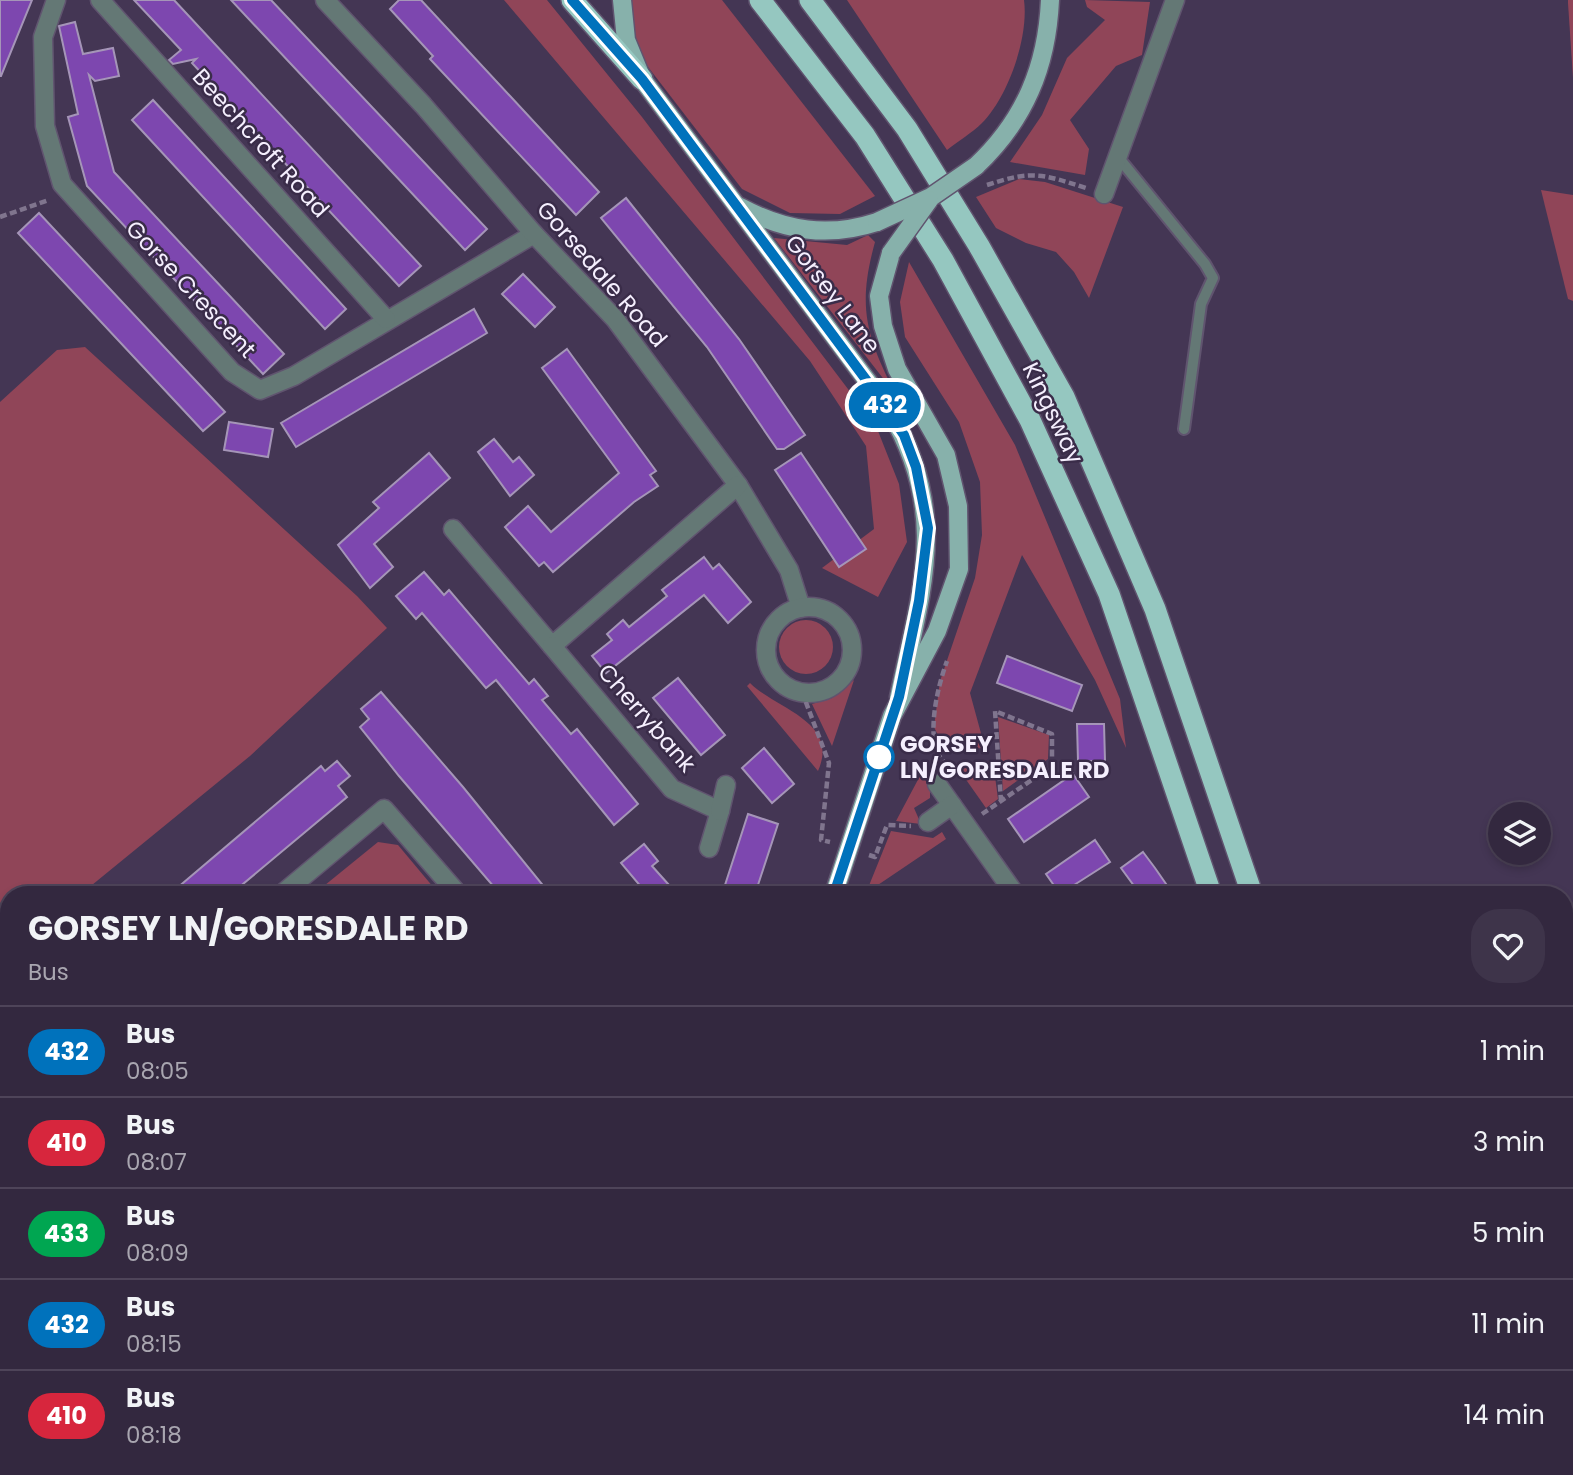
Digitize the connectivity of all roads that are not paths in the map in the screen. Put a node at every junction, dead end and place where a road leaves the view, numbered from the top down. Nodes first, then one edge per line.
1 (56, 0) edge
2 (100, 0) edge
3 (325, 0) edge
4 (572, 0) edge
5 (622, 0) edge
6 (760, 0) edge
7 (810, 0) edge
8 (1050, 0) edge
9 (1175, 0) edge
10 (642, 79) junction
11 (1118, 157) junction
12 (1104, 194) road end
13 (931, 197) junction
14 (735, 204) junction
15 (534, 234) junction
16 (386, 319) junction
17 (1184, 429) dead end
18 (738, 485) junction
19 (453, 529) dead end
20 (801, 608) junction
21 (552, 646) junction
22 (899, 697) junction
23 (937, 784) dead end
24 (726, 785) dead end
25 (952, 804) junction
26 (720, 811) junction
27 (928, 822) dead end
28 (709, 848) dead end
29 (292, 886) edge
30 (451, 886) edge
31 (837, 886) edge
32 (1009, 886) edge
33 (1208, 886) edge
34 (1249, 886) edge

1 - 16 street, Gorse Crescent
2 - 16 street, Beechcroft Road
3 - 15 street, Gorsedale Road
4 - 10 highway
5 - 10 main road, Gorsey Lane
6 - 33 highway, Kingsway
7 - 34 highway, Kingsway
8 - 13 main road, bridge
9 - 11 street
10 - 14 main road, Gorsey Lane
11 - 12 street
11 - 17 lane
13 - 14 main road, bridge
13 - 22 main road, Gorsey Lane, bridge
14 - 22 main road, Gorsey Lane
15 - 16 street, Gorse Crescent
15 - 18 street, Gorsedale Road
18 - 20 street, Gorsedale Road
18 - 21 street
19 - 21 street, Cherrybank
20 - 20 street
21 - 26 street, Cherrybank
22 - 31 main road, Gorsey Lane
23 - 25 street
24 - 26 street
25 - 27 street
25 - 32 street
26 - 28 street
29 - 30 street

